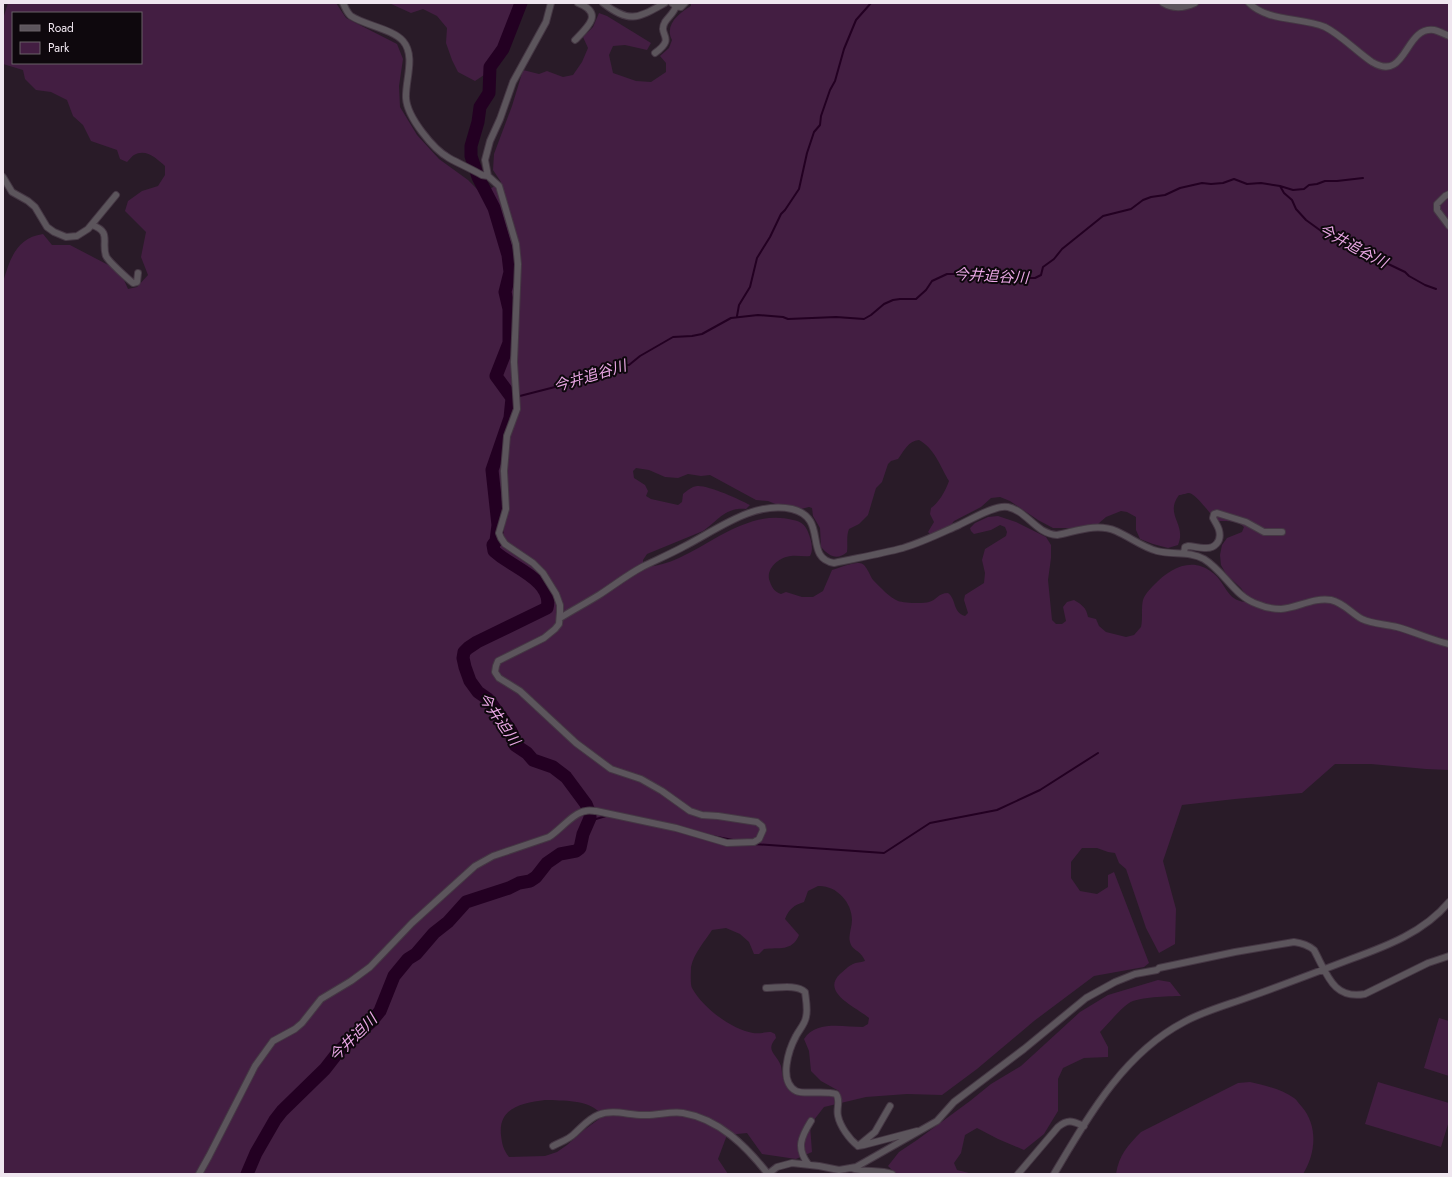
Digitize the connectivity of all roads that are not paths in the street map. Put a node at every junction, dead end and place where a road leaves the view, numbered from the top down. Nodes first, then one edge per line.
1 (343, 3) edge
2 (551, 3) edge
3 (578, 3) edge
4 (603, 3) edge
5 (665, 3) edge
6 (685, 3) edge
7 (1163, 3) edge
8 (1195, 3) edge
9 (1249, 3) edge
10 (674, 4) edge
11 (1449, 36) edge
12 (575, 40) dead end
13 (655, 53) dead end
14 (488, 176) junction
15 (3, 177) edge
16 (1449, 194) edge
17 (116, 195) dead end
18 (92, 225) junction
19 (1449, 226) edge
20 (138, 273) dead end
21 (1282, 532) dead end
22 (1184, 553) junction
23 (560, 618) junction
24 (1449, 644) edge
25 (1449, 902) edge
26 (1449, 956) edge
27 (1325, 970) junction
28 (766, 988) dead end
29 (890, 1106) dead end
30 (810, 1121) dead end
31 (1084, 1126) junction
32 (922, 1130) junction
33 (553, 1146) dead end
34 (858, 1146) junction
35 (808, 1164) junction
36 (850, 1168) junction
37 (199, 1174) edge
38 (768, 1174) edge
39 (892, 1174) edge
40 (1018, 1174) edge
41 (1054, 1174) edge

1 - 14 street
2 - 14 street
3 - 12 street
4 - 5 street
6 - 10 street
7 - 8 street
9 - 11 street
10 - 13 street
14 - 23 street
15 - 18 street
16 - 19 street
17 - 18 street
18 - 20 street
21 - 22 street
22 - 23 street
22 - 24 street
23 - 37 street
25 - 27 street
26 - 27 street
27 - 31 street
27 - 32 street
28 - 34 street
29 - 34 street
30 - 35 street
31 - 40 street
31 - 41 street
32 - 34 street
32 - 36 street
33 - 38 street
35 - 36 street
35 - 38 street
36 - 39 street

